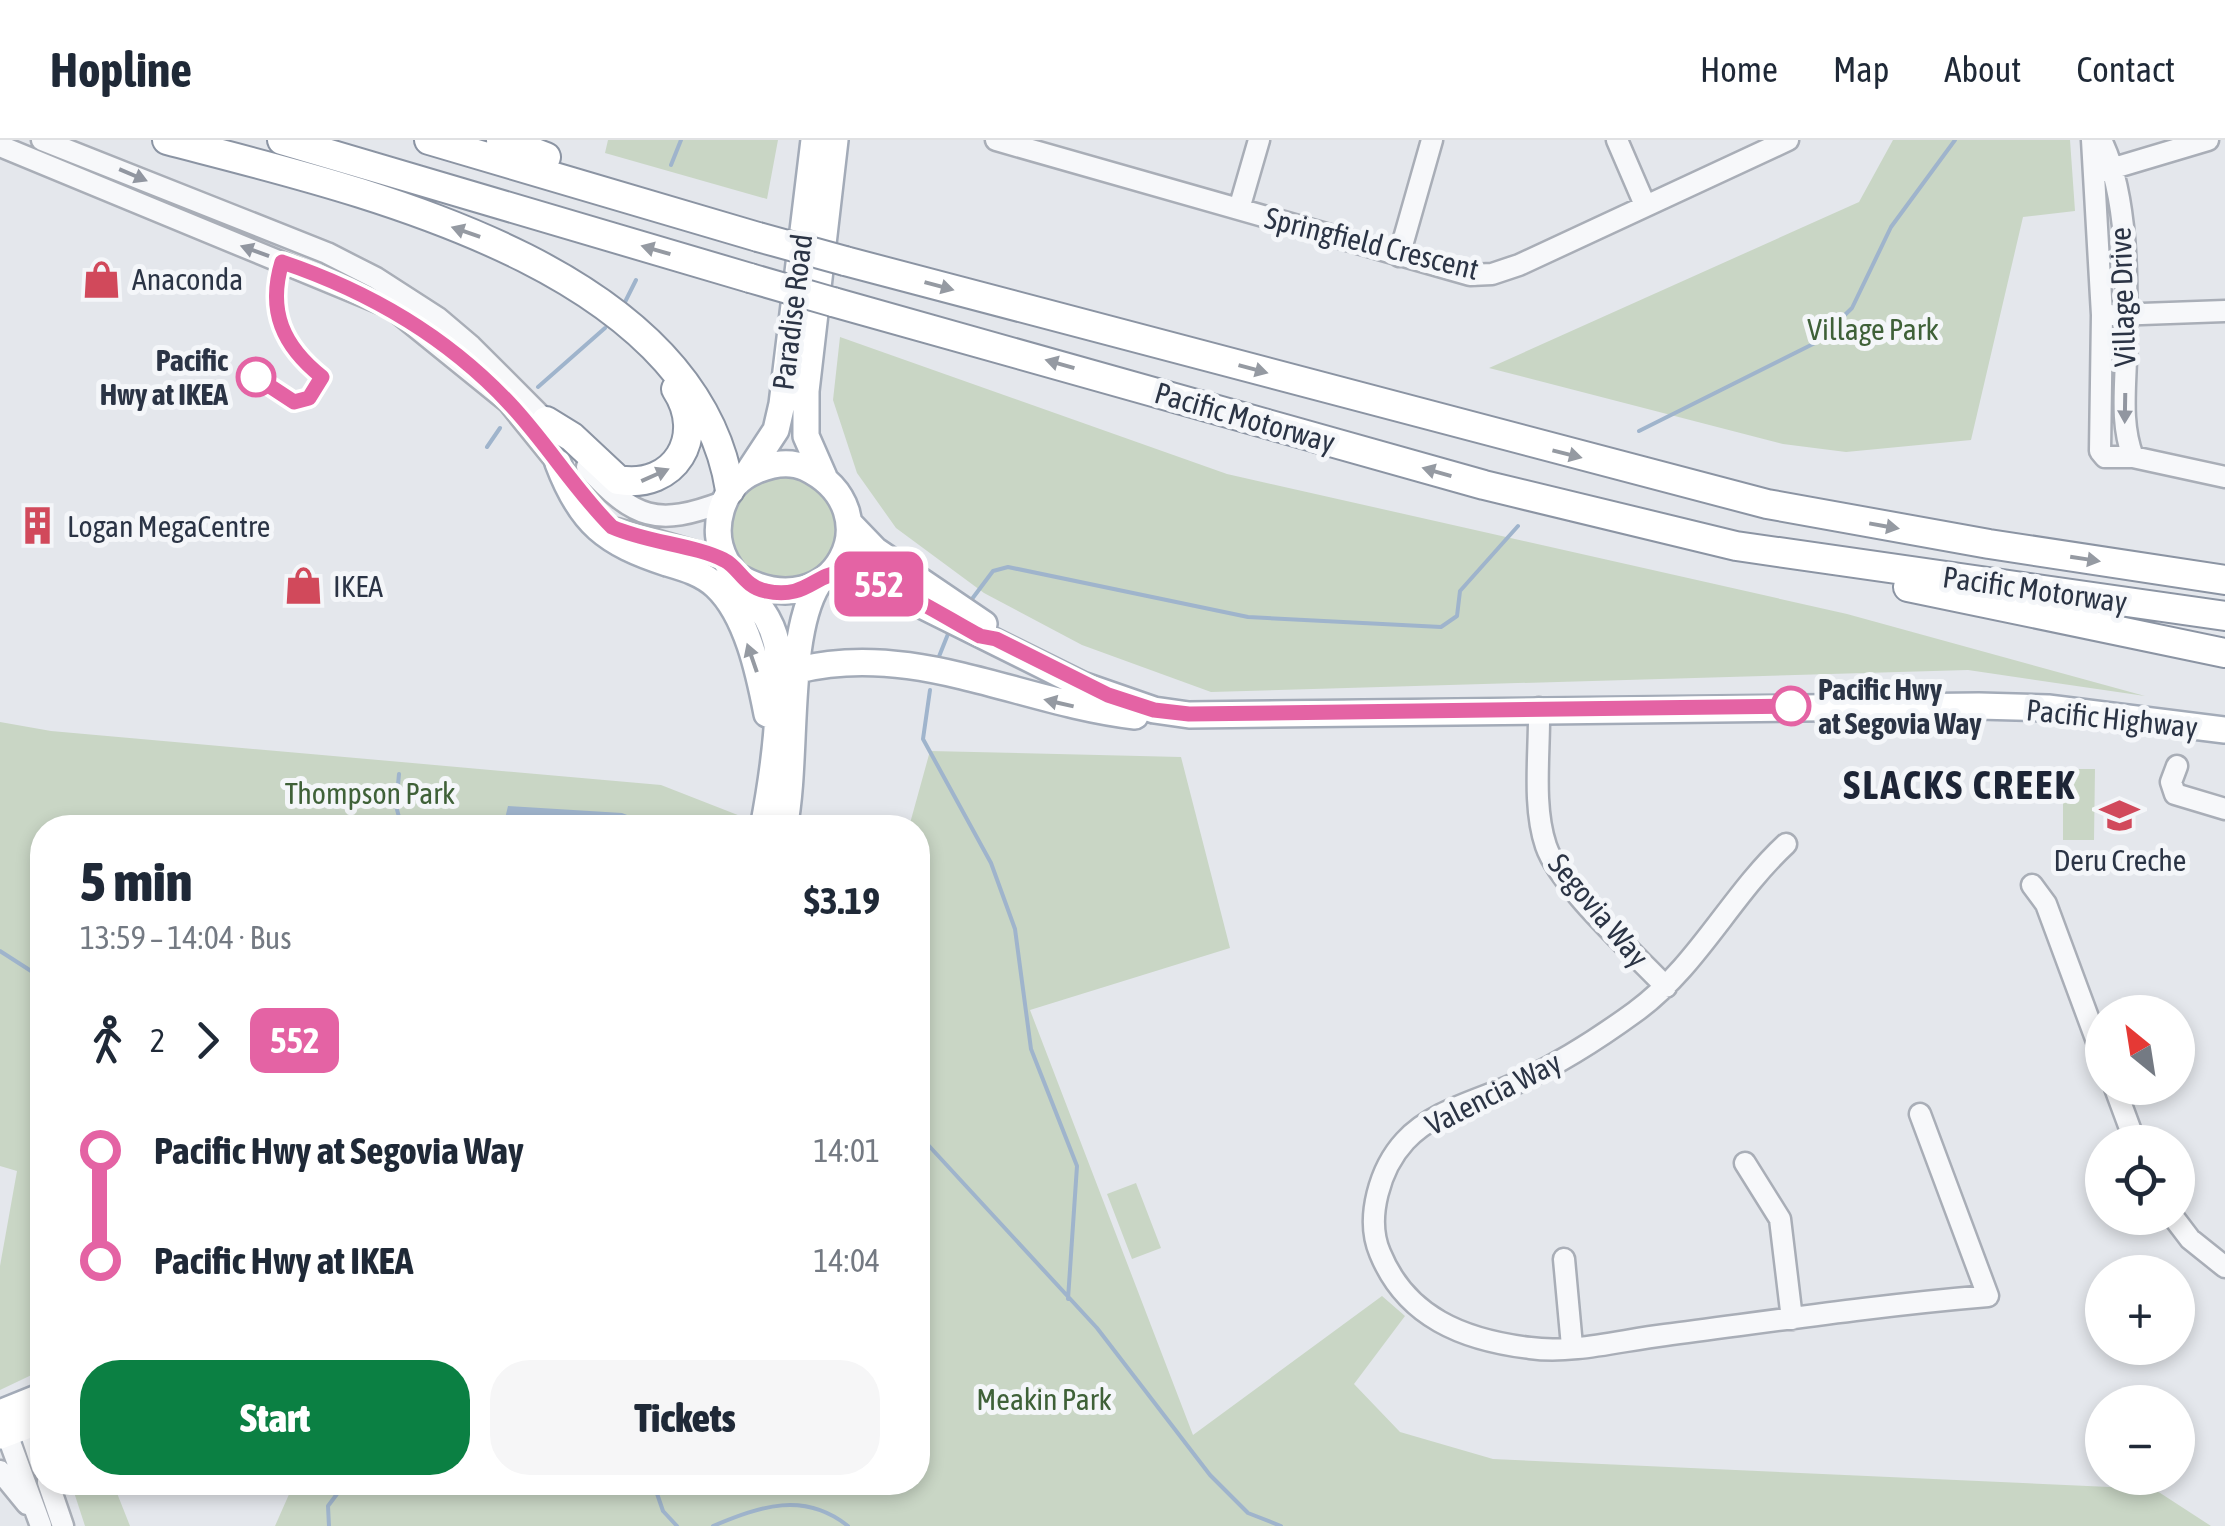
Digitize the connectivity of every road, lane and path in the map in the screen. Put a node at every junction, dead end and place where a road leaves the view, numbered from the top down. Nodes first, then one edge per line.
1 (42, 140) edge
2 (168, 140) edge
3 (282, 140) edge
4 (429, 140) edge
5 (500, 140) edge
6 (814, 140) edge
7 (835, 140) edge
8 (996, 140) edge
9 (1259, 140) edge
10 (1432, 140) edge
11 (1617, 140) edge
12 (1788, 140) edge
13 (2092, 140) edge
14 (2100, 140) edge
15 (2208, 140) edge
16 (0, 146) edge
17 (2092, 171) junction
18 (2116, 171) junction
19 (1645, 205) junction
20 (1239, 209) junction
21 (758, 237) junction
22 (1399, 256) junction
23 (2225, 310) edge
24 (2102, 315) junction
25 (2126, 316) junction
26 (656, 352) junction
27 (546, 421) junction
28 (2133, 457) junction
29 (558, 464) junction
30 (824, 477) junction
31 (2225, 477) edge
32 (733, 489) junction
33 (849, 523) junction
34 (1736, 546) junction
35 (732, 569) junction
36 (2219, 578) edge
37 (824, 579) junction
38 (2225, 616) edge
39 (996, 639) junction
40 (2225, 653) edge
41 (798, 670) junction
42 (1539, 708) junction
43 (1154, 710) junction
44 (2225, 730) edge
45 (774, 753) junction
46 (2177, 766) dead end
47 (2225, 809) edge
48 (765, 815) edge
49 (786, 815) edge
50 (1786, 844) dead end
51 (2032, 885) dead end
52 (1666, 987) junction
53 (2085, 1009) edge
54 (1920, 1114) dead end
55 (1745, 1162) dead end
56 (2187, 1235) edge
57 (1564, 1258) dead end
58 (2225, 1268) edge
59 (1792, 1319) junction
60 (1572, 1346) junction
61 (14, 1423) edge
62 (30, 1448) edge
63 (0, 1470) edge
64 (30, 1483) edge
65 (33, 1495) edge
66 (52, 1495) edge
67 (40, 1521) edge
68 (63, 1526) edge

1 -> 27 street
26 -> 2 highway
34 -> 3 highway, Pacific Motorway, bridge
4 - 21 highway, Pacific Motorway
5 - 21 highway
6 - 32 main road, Paradise Road
7 - 30 main road, Paradise Road
8 - 20 street, Springfield Crescent
9 - 20 street
10 - 22 street
11 - 19 street
12 - 19 street, Springfield Crescent
13 - 17 street, Village Drive
14 - 18 street, Village Drive
15 - 18 street
29 -> 16 street
17 - 18 street
17 - 24 street, Village Drive
18 - 25 street, Village Drive
19 - 22 street, Springfield Crescent
20 - 22 street, Springfield Crescent
21 -> 36 highway, Pacific Motorway, bridge
23 - 25 street
24 - 25 street
24 - 28 street, Village Drive
25 -> 28 street, Village Drive
27 -> 26 highway
26 - 32 highway
27 - 32 street
28 - 31 street
29 - 35 street
45 -> 29 main road
30 - 32 main road
30 - 33 main road
32 - 35 main road
33 - 37 main road
33 - 39 main road, Pacific Highway
34 - 38 highway, Pacific Motorway
34 - 40 highway
35 - 37 main road
35 - 45 main road
37 - 39 main road, Pacific Highway
37 - 41 main road
39 - 43 main road, Pacific Highway
43 -> 41 main road
41 - 49 main road
42 - 43 main road, Pacific Highway
42 - 44 main road, Pacific Highway
42 - 52 street, Segovia Way
45 - 48 main road
46 - 47 street
50 - 52 street, Valencia Way
51 - 53 street
52 - 60 street, Valencia Way
54 - 59 street, Valencia Way
55 - 59 street
56 - 58 street
57 - 60 street
59 - 60 street, Valencia Way
61 - 62 street
61 - 64 street
63 - 67 street
65 - 67 street
66 - 68 street

